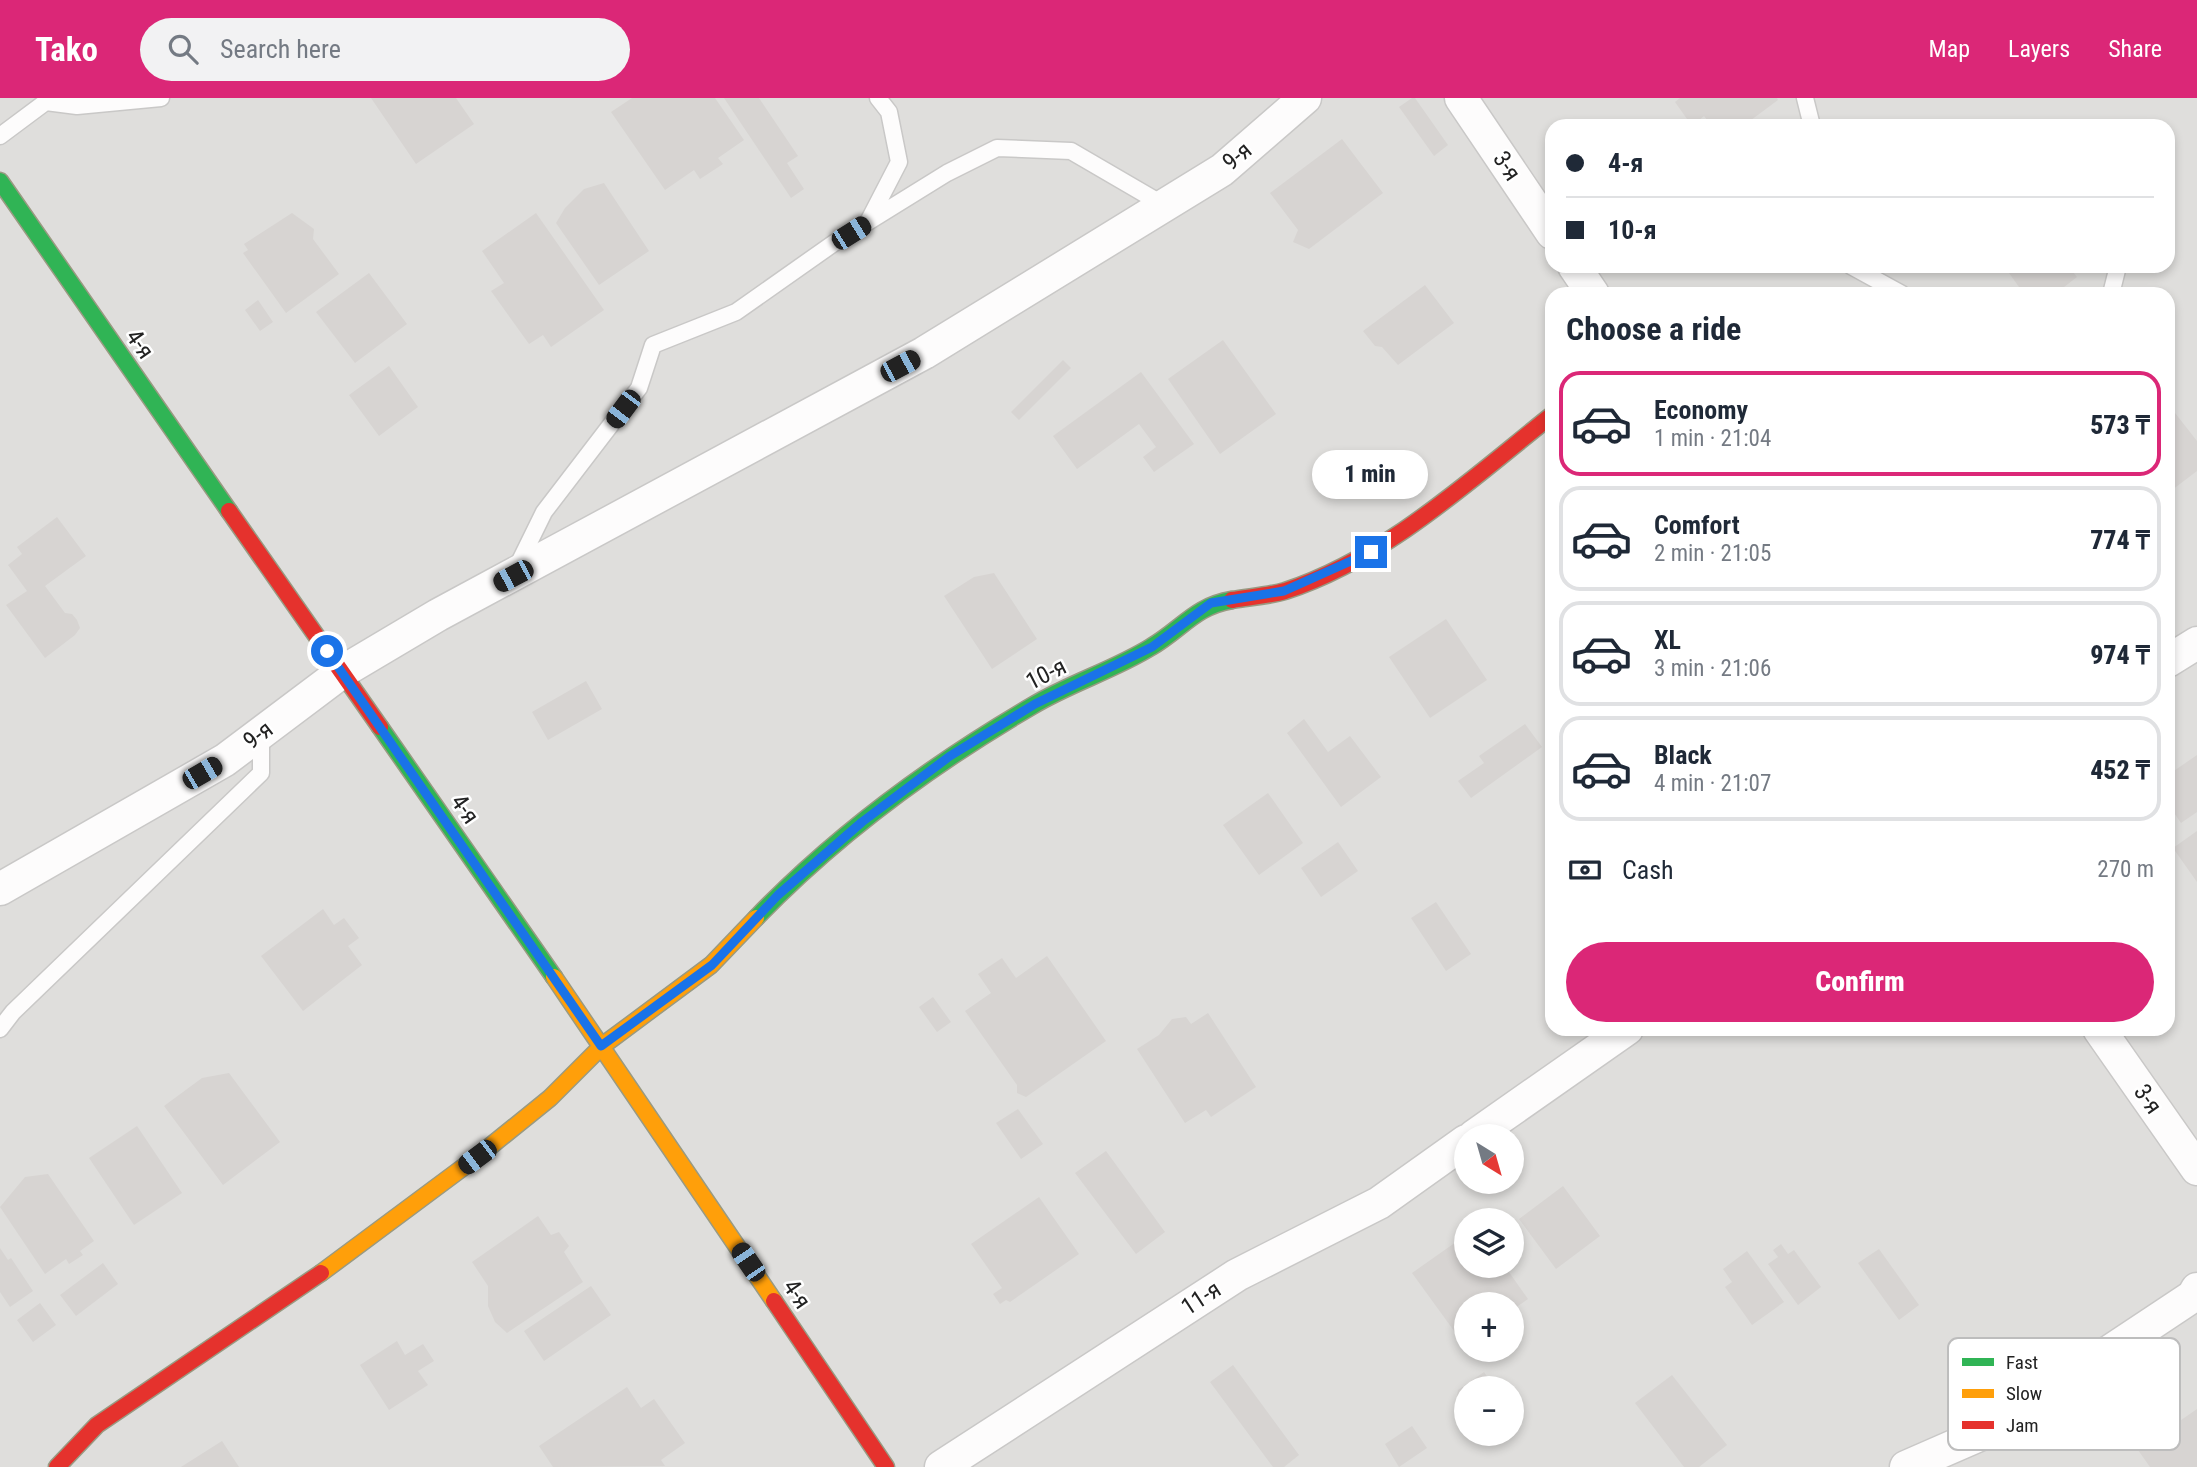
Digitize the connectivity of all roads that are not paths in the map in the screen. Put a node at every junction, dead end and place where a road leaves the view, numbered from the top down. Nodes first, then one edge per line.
1 (161, 98) edge
2 (877, 98) edge
3 (1305, 98) edge
4 (1461, 98) edge
5 (1805, 98) edge
6 (48, 100) edge
7 (1810, 119) edge
8 (0, 136) edge
9 (0, 181) edge
10 (1162, 204) junction
11 (1545, 216) edge
12 (868, 222) junction
13 (1864, 273) edge
14 (1889, 287) edge
15 (1545, 421) edge
16 (513, 576) junction
17 (2197, 643) edge
18 (2175, 657) edge
19 (342, 671) junction
20 (261, 732) junction
21 (0, 889) edge
22 (0, 1029) edge
23 (1617, 1036) edge
24 (2104, 1036) edge
25 (601, 1046) junction
26 (1491, 1124) edge
27 (1454, 1150) edge
28 (2197, 1169) edge
29 (2197, 1289) edge
30 (2131, 1338) edge
31 (1948, 1449) edge
32 (57, 1467) edge
33 (886, 1467) edge
34 (942, 1467) edge
35 (1906, 1467) edge

1 - 6 lane
2 - 12 lane
3 - 10 street, 9-я
4 - 11 street, 3-я
5 - 7 lane
6 - 8 lane
9 - 19 street, 4-я
10 - 12 lane
10 - 16 street, 9-я
12 - 16 lane
13 - 14 lane
15 - 25 street, 10-я
16 - 19 street, 9-я
17 - 18 street
19 - 20 street, 9-я
19 - 25 street, 4-я
20 - 21 street, 9-я
20 - 22 lane
23 - 26 street
24 - 28 street, 3-я
25 - 32 street, 10-я
25 - 33 street, 4-я
27 - 34 street, 11-я
29 - 30 street
31 - 35 street

